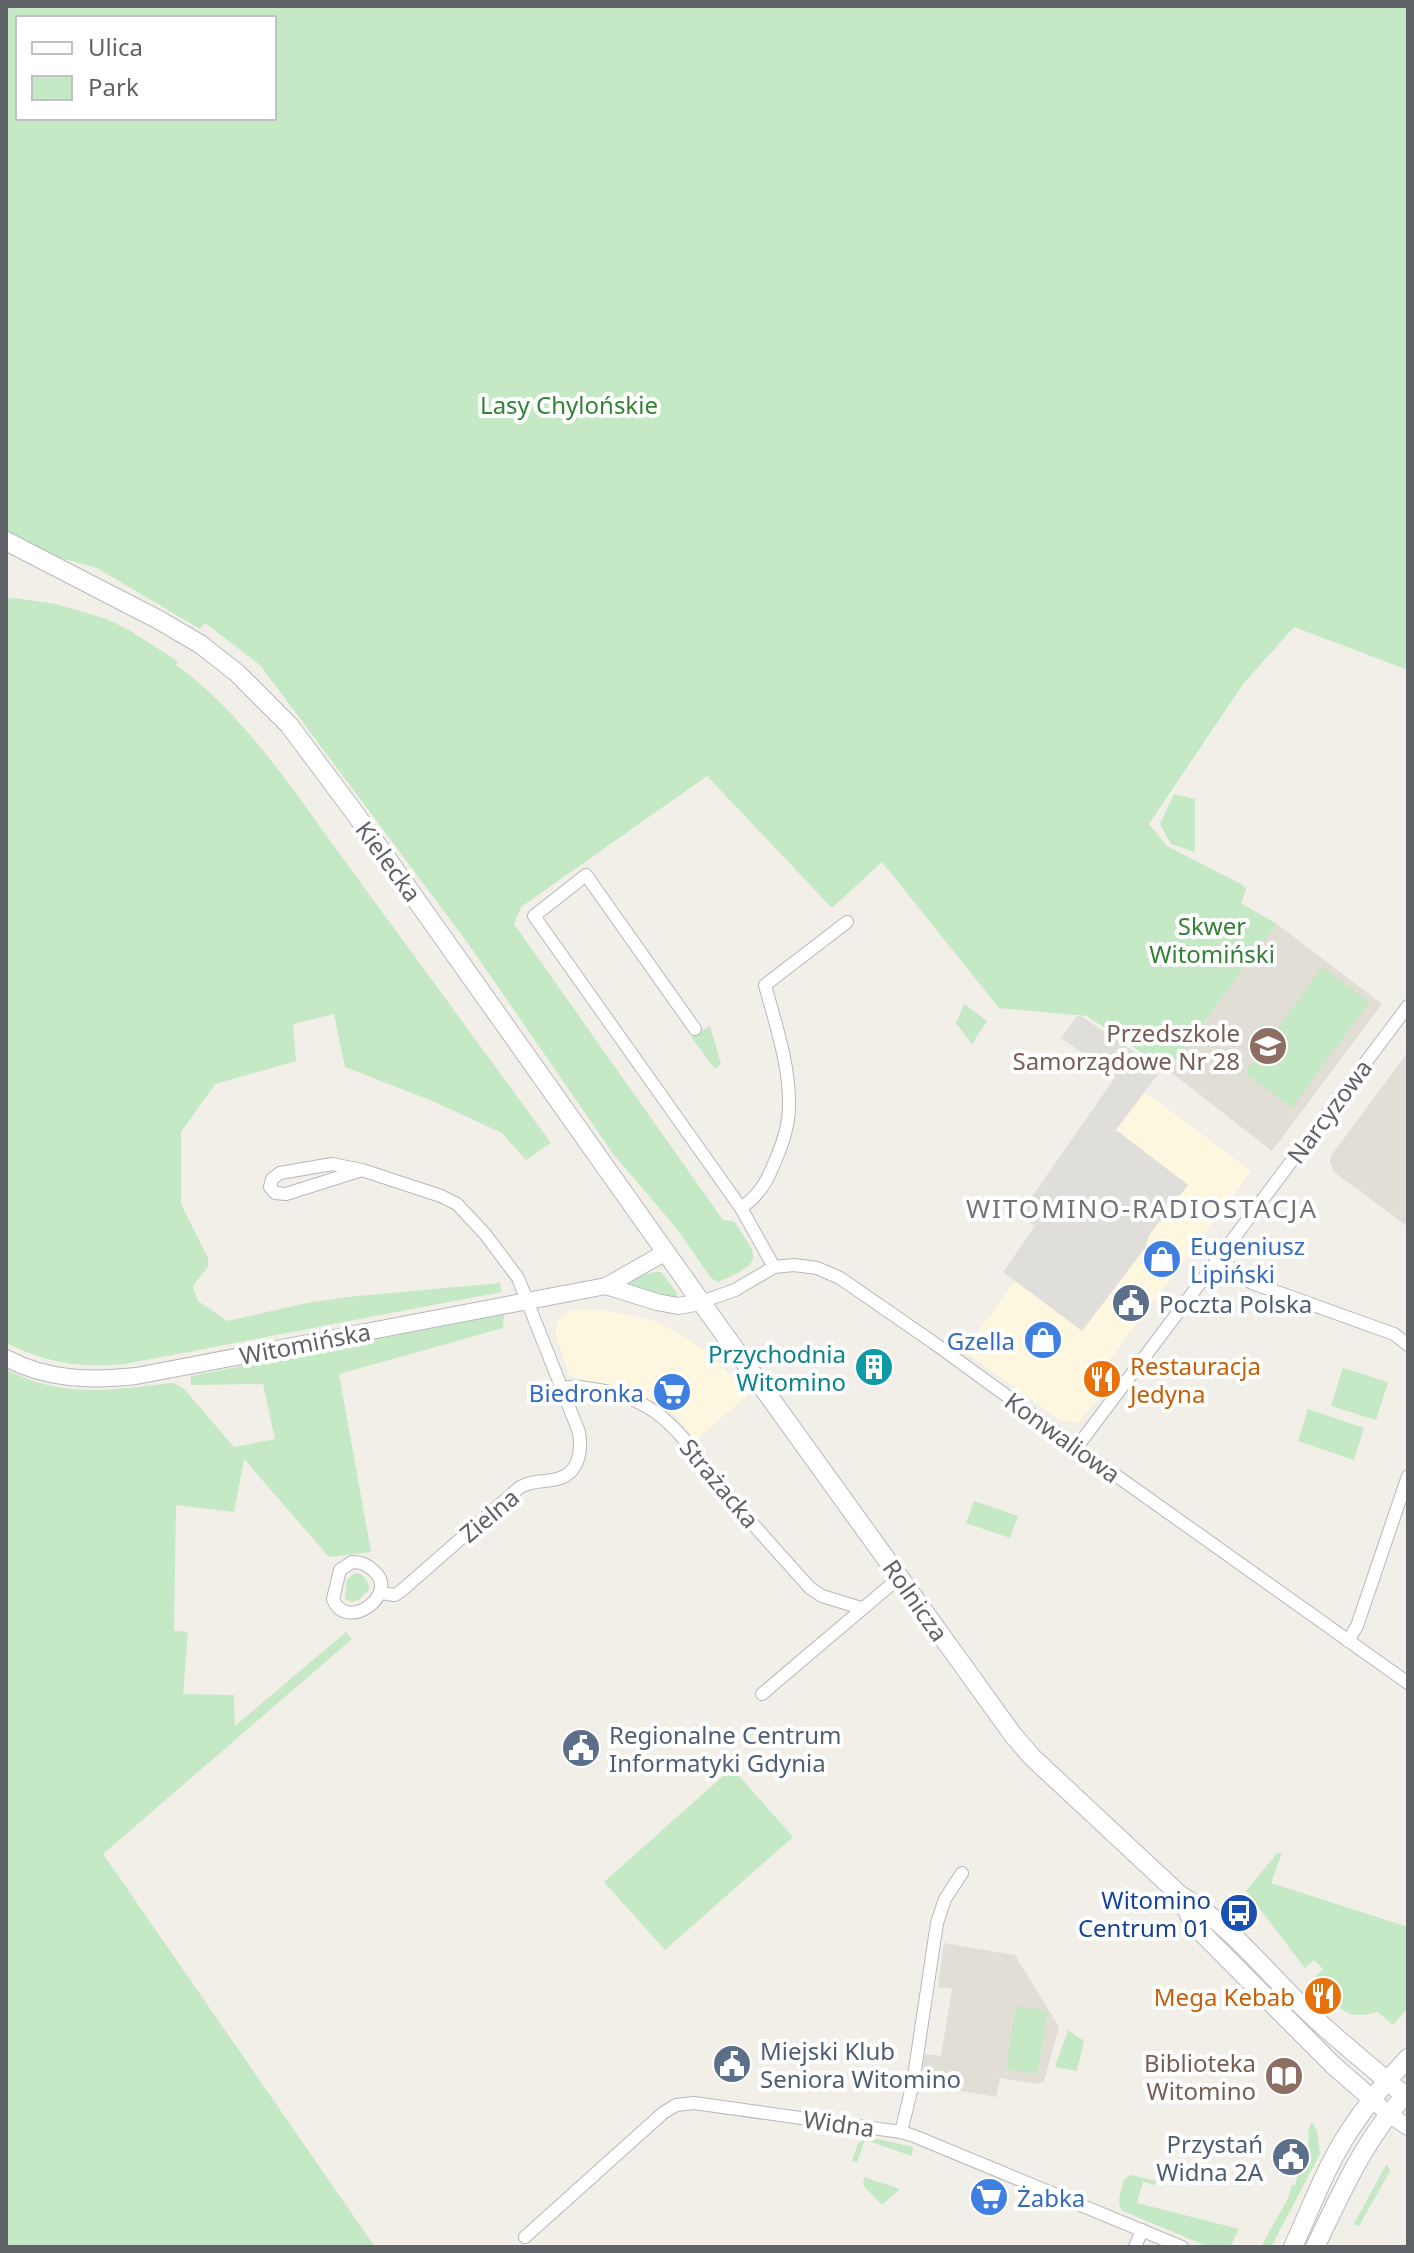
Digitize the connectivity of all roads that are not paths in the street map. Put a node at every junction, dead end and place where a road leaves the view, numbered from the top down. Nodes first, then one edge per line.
1 (6, 541) edge
2 (847, 922) dead end
3 (1408, 1006) edge
4 (695, 1029) dead end
5 (362, 1170) junction
6 (741, 1208) junction
7 (666, 1252) junction
8 (1218, 1259) junction
9 (774, 1267) junction
10 (684, 1277) joint
11 (606, 1286) junction
12 (526, 1300) junction
13 (701, 1302) junction
14 (1408, 1345) edge
15 (6, 1358) edge
16 (563, 1388) junction
17 (1077, 1447) junction
18 (1408, 1476) edge
19 (900, 1577) junction
20 (381, 1593) junction
21 (861, 1608) junction
22 (1348, 1641) junction
23 (1408, 1683) edge
24 (762, 1694) dead end
25 (962, 1873) dead end
26 (1180, 1895) junction
27 (1408, 2058) edge
28 (1387, 2080) junction
29 (1407, 2095) edge
30 (1372, 2099) junction
31 (1388, 2114) junction
32 (1408, 2127) edge
33 (901, 2132) junction
34 (1142, 2230) junction
35 (525, 2237) dead end
36 (1135, 2247) edge
37 (1182, 2247) edge
38 (1293, 2247) edge
39 (1315, 2247) edge

1 - 7 main road, Kielecka
2 - 6 street
3 - 8 street, Narcyzowa
4 - 6 street
5 - 5 street, Zielna
5 - 12 street, Zielna
6 - 9 street
7 - 10 main road, Kielecka
7 - 11 street, Witomińska
8 - 14 street
8 - 17 street, Narcyzowa
9 - 13 street
9 - 17 street, Konwaliowa
10 - 13 main road, Rolnicza
11 - 12 street, Witomińska
11 - 13 street, Witomińska
12 - 15 street, Witomińska
12 - 16 street, Zielna
13 - 19 main road, Rolnicza
16 - 20 street, Zielna
16 - 21 street, Strażacka
17 - 22 street, Konwaliowa
18 - 22 street
19 - 21 street
19 - 26 main road, Rolnicza
20 - 20 street, Zielna
21 - 24 street
22 - 23 street, Konwaliowa
25 - 33 street
26 - 28 main road, Rolnicza
26 - 30 main road, Rolnicza
27 - 28 main road
28 - 29 main road, Rolnicza
28 - 30 main road
29 - 31 main road
30 - 31 street
30 - 38 main road
31 - 32 street
31 - 39 main road
33 - 34 street, Widna
33 - 35 street, Widna
34 - 36 street
34 - 37 street, Widna

